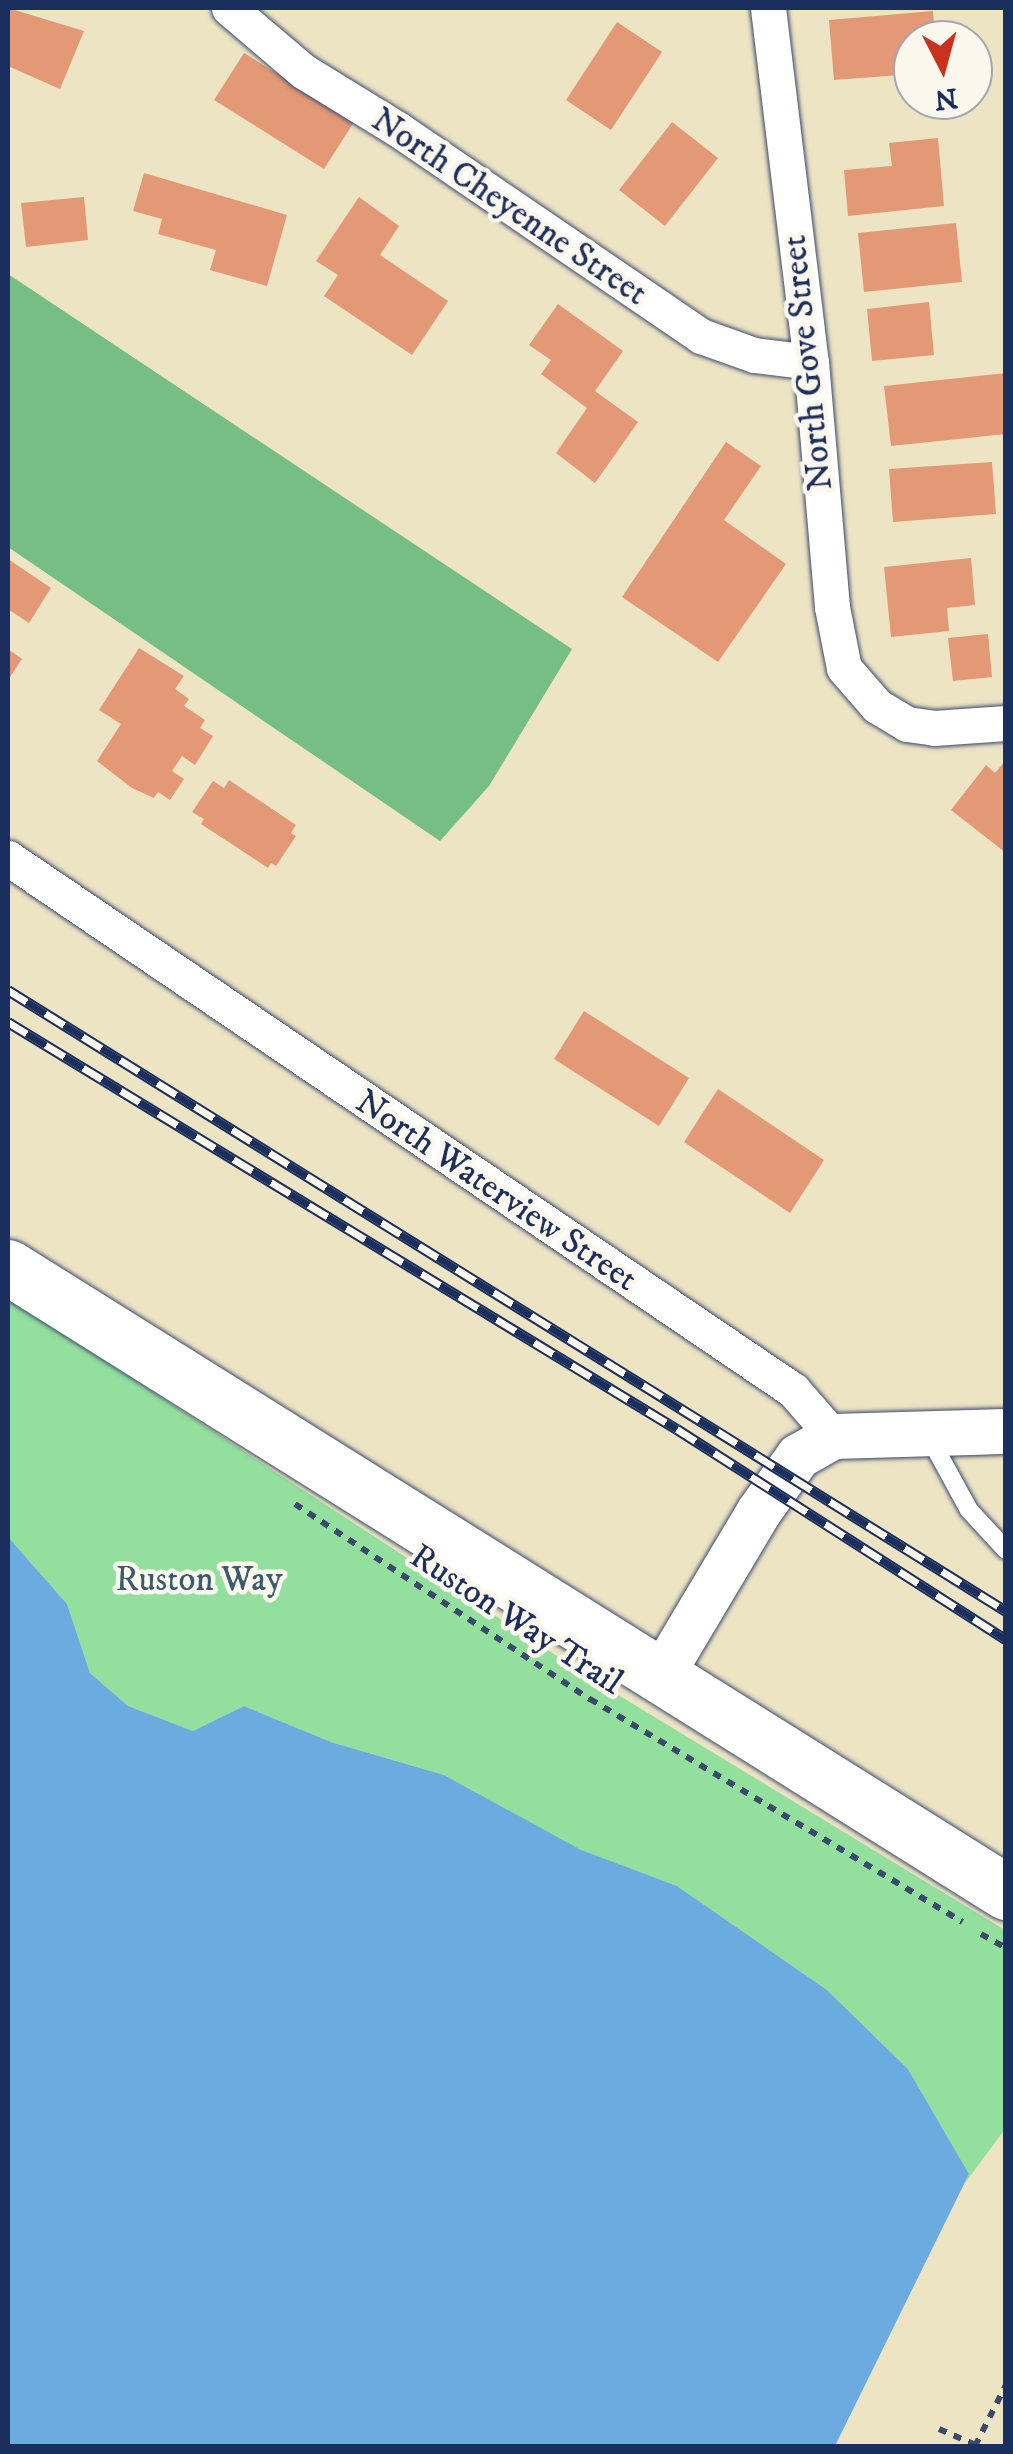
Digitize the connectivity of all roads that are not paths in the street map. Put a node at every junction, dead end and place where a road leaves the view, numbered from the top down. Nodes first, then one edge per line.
1 (230, 8) edge
2 (768, 8) edge
3 (810, 362) junction
4 (1006, 723) edge
5 (8, 858) edge
6 (8, 1266) edge
7 (926, 1431) junction
8 (1006, 1431) edge
9 (833, 1436) junction
10 (1006, 1550) edge
11 (662, 1675) junction
12 (1006, 1892) edge

1 - 3 street, North Cheyenne Street
2 - 3 street, North Gove Street
3 - 4 street, North Gove Street
5 - 9 street, North Waterview Street
6 - 11 main road
7 - 8 street
7 - 9 street
7 - 10 lane
9 - 11 street
11 - 12 main road

